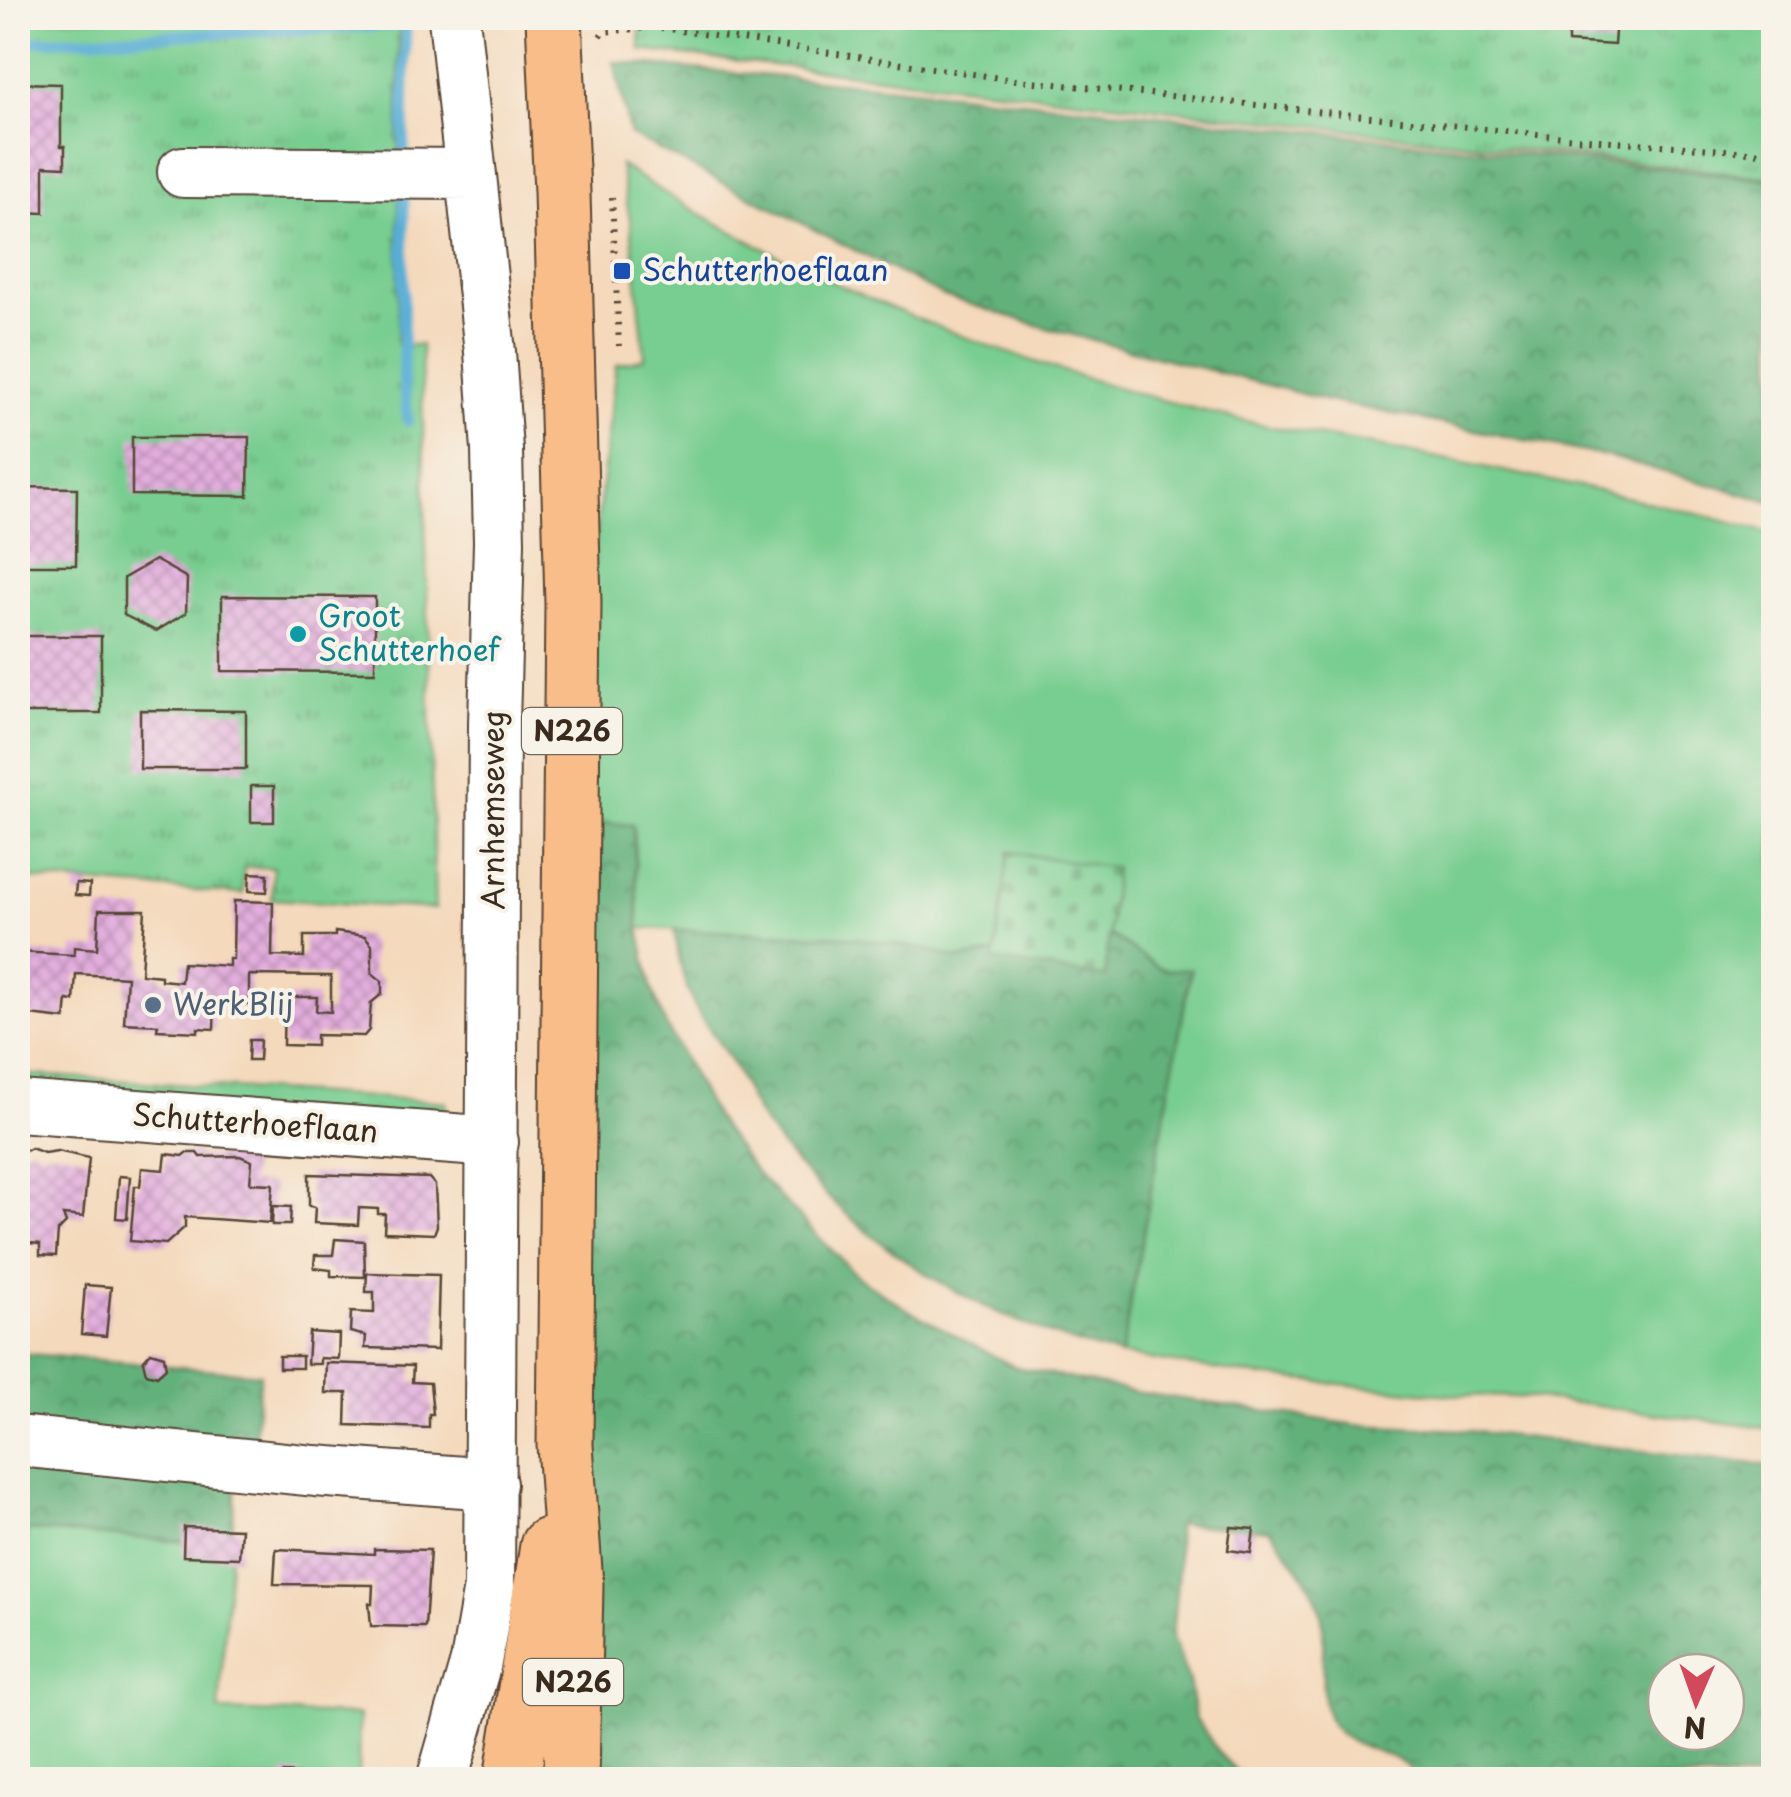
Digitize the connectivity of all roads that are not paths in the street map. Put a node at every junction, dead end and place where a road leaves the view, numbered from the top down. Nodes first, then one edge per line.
1 (454, 18) edge
2 (575, 30) edge
3 (182, 172) dead end
4 (472, 174) junction
5 (18, 1106) edge
6 (493, 1142) junction
7 (18, 1441) edge
8 (565, 1445) junction
9 (491, 1484) junction
10 (442, 1780) edge
11 (512, 1780) edge
12 (571, 1780) edge

1 - 4 street, Arnhemseweg
2 - 8 main road, N226
3 - 4 street
4 - 6 street, Arnhemseweg
5 - 6 street, Schutterhoeflaan
6 - 9 street, Arnhemseweg
7 - 9 street
8 - 11 main road, N226
8 - 12 main road, N226
9 - 10 street, Arnhemseweg

